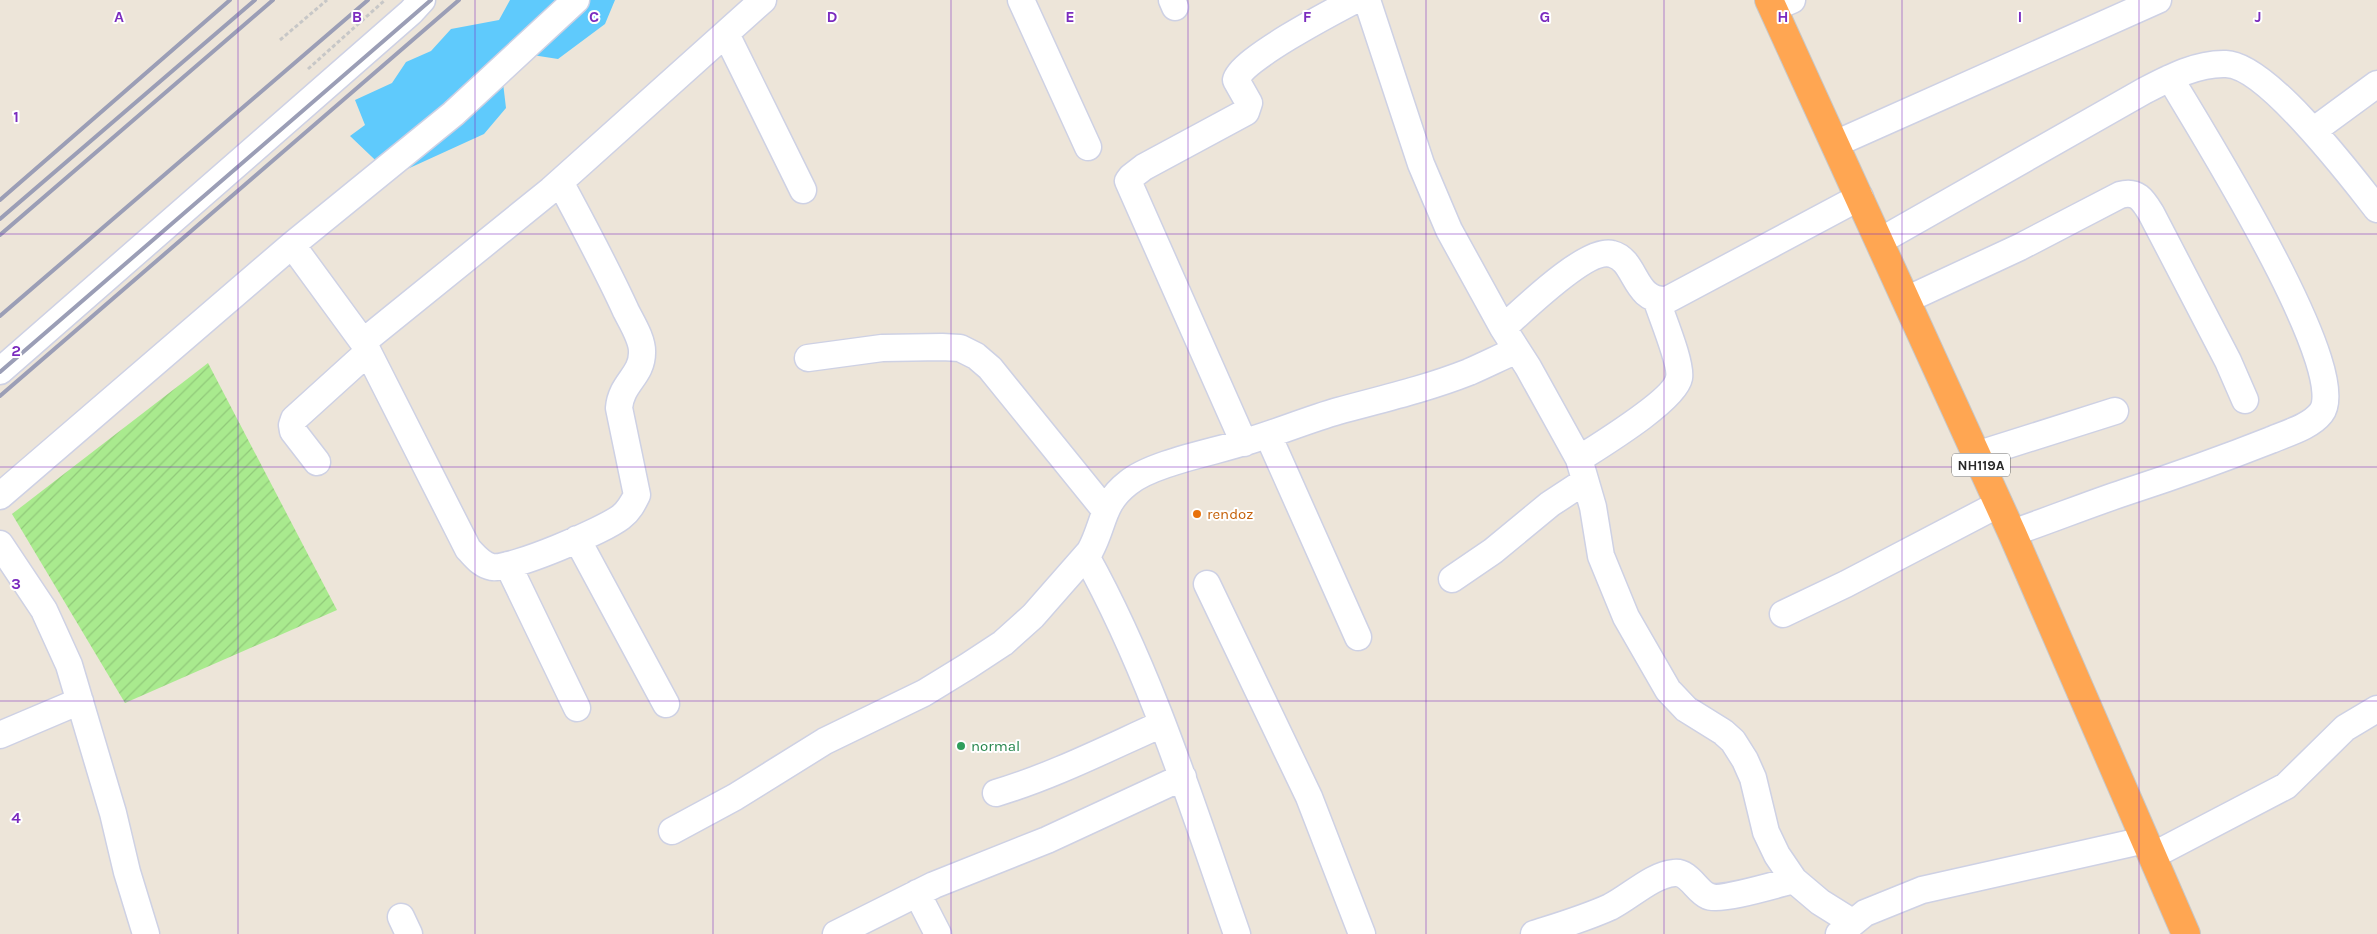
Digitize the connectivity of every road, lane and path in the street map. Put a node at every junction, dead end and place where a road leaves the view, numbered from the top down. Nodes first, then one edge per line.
1 (255, 0) edge
2 (327, 0) edge
3 (385, 0) edge
4 (422, 0) edge
5 (576, 0) edge
6 (763, 0) edge
7 (1021, 0) edge
8 (1355, 0) edge
9 (1367, 0) edge
10 (2158, 0) edge
11 (1778, 3) edge
12 (246, 8) dead end
13 (726, 34) junction
14 (280, 40) dead end
15 (308, 69) dead end
16 (2170, 78) junction
17 (2377, 84) edge
18 (2313, 131) junction
19 (1835, 144) junction
20 (1088, 147) dead end
21 (560, 182) junction
22 (804, 190) dead end
23 (1860, 197) junction
24 (2377, 209) edge
25 (1880, 242) junction
26 (292, 245) junction
27 (1906, 300) junction
28 (1657, 301) junction
29 (1503, 328) junction
30 (366, 348) junction
31 (1517, 350) junction
32 (808, 358) dead end
33 (0, 371) edge
34 (2244, 400) dead end
35 (2115, 411) dead end
36 (1256, 439) junction
37 (1976, 455) junction
38 (317, 462) dead end
39 (1582, 470) junction
40 (0, 496) edge
41 (1998, 504) junction
42 (1105, 510) junction
43 (2012, 533) junction
44 (577, 540) junction
45 (0, 544) edge
46 (1086, 556) junction
47 (508, 565) junction
48 (1452, 579) dead end
49 (1208, 584) dead end
50 (1783, 614) dead end
51 (1358, 636) dead end
52 (80, 701) junction
53 (666, 704) dead end
54 (577, 708) dead end
55 (2377, 708) edge
56 (1162, 724) junction
57 (0, 735) edge
58 (1183, 778) junction
59 (996, 793) dead end
60 (672, 831) dead end
61 (2148, 848) junction
62 (1794, 880) junction
63 (917, 893) junction
64 (1845, 928) edge
65 (146, 934) edge
66 (836, 934) edge
67 (938, 934) edge
68 (1237, 934) edge
69 (1362, 934) edge
70 (1534, 934) edge
71 (2186, 934) edge

1 - 12 path
2 - 14 path
3 - 15 path
4 - 33 street
5 - 26 street
6 - 13 street
7 - 20 street
8 - 36 street
9 - 29 street
10 - 19 street
11 - 19 highway, NH119A
13 - 21 street
13 - 22 street
16 - 18 street
16 - 25 street
16 - 43 street
17 - 18 street
18 - 24 street
19 - 23 highway, NH119A
21 - 30 street
21 - 44 street
23 - 25 highway, NH119A
23 - 28 street
25 - 27 highway, NH119A
26 - 30 street
26 - 40 street
27 - 34 street
27 - 37 highway, NH119A
28 - 29 street
28 - 39 street
29 - 31 street
30 - 38 street
30 - 47 street
31 - 36 street
31 - 39 street
32 - 42 street
35 - 37 street
36 - 42 street
36 - 51 street
37 - 41 highway, NH119A
39 - 48 street
39 - 62 street
41 - 43 highway, NH119A
41 - 50 street
42 - 46 street
43 - 61 highway, NH119A
44 - 47 street
44 - 53 street
45 - 52 street
46 - 56 street
46 - 60 street
47 - 54 street
49 - 69 street
52 - 57 street
52 - 65 street
55 - 61 street
56 - 58 street
56 - 59 street
58 - 63 street
58 - 68 street
61 - 64 street
61 - 71 highway, NH119A
62 - 64 street
62 - 70 street
63 - 66 street
63 - 67 street

